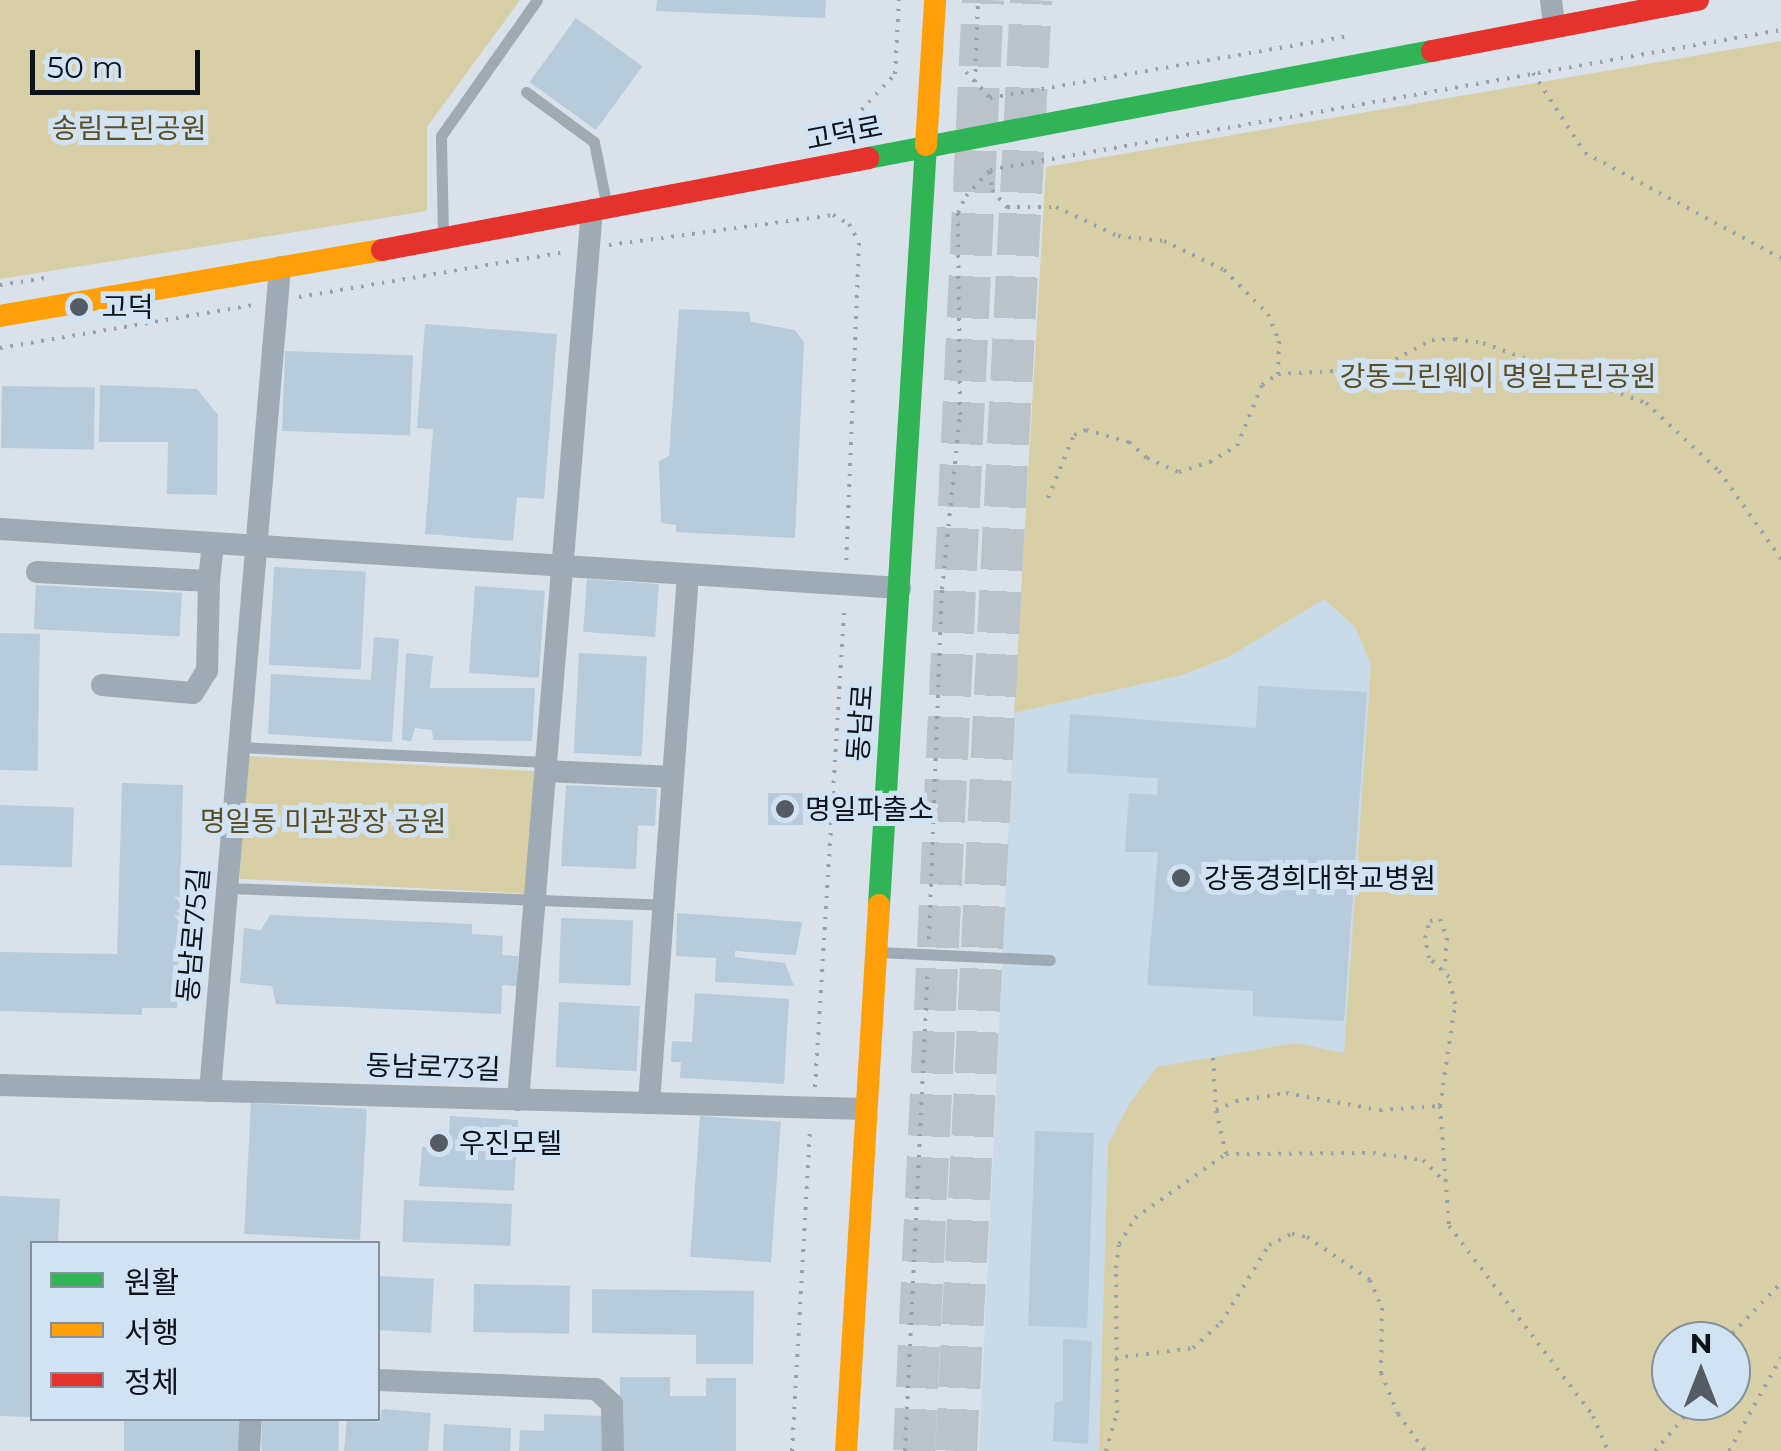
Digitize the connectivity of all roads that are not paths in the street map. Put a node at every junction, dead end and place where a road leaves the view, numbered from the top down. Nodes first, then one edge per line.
1 (537, 0) edge
2 (935, 0) edge
3 (1551, 0) edge
4 (1698, 0) edge
5 (1554, 26) junction
6 (526, 92) dead end
7 (928, 146) junction
8 (600, 208) junction
9 (443, 239) junction
10 (280, 268) junction
11 (0, 316) edge
12 (0, 530) edge
13 (213, 543) junction
14 (256, 546) junction
15 (564, 566) junction
16 (37, 572) dead end
17 (688, 574) junction
18 (209, 582) junction
19 (900, 588) junction
20 (102, 684) dead end
21 (239, 747) junction
22 (547, 766) junction
23 (674, 777) junction
24 (227, 888) junction
25 (535, 900) junction
26 (664, 905) junction
27 (875, 952) junction
28 (1050, 960) dead end
29 (0, 1086) edge
30 (210, 1091) junction
31 (518, 1100) junction
32 (649, 1103) junction
33 (864, 1109) junction
34 (380, 1380) edge
35 (251, 1421) edge
36 (250, 1451) edge
37 (613, 1451) edge
38 (846, 1451) edge

1 - 9 lane
2 - 7 main road, 동남로
3 - 5 street
4 - 5 main road, 고덕로
5 - 7 main road, 고덕로
6 - 8 lane
7 - 8 main road, 고덕로
7 - 19 main road, 동남로
8 - 9 main road, 고덕로
8 - 15 street
9 - 10 main road, 고덕로
10 - 11 main road, 고덕로
10 - 14 street, 동남로75길
12 - 13 street
13 - 14 street
13 - 18 street
14 - 15 street
14 - 21 street, 동남로75길
15 - 17 street
15 - 22 street
16 - 18 street
17 - 19 street
17 - 23 street
18 - 20 street
19 - 27 main road, 동남로
21 - 22 lane
21 - 24 street, 동남로75길
22 - 23 street
22 - 25 street
23 - 26 street
24 - 25 lane
24 - 30 street, 동남로75길
25 - 26 lane
25 - 31 street
26 - 32 street
27 - 28 lane
27 - 33 main road, 동남로
29 - 30 street, 동남로73길
30 - 31 street, 동남로73길
31 - 32 street, 동남로73길
32 - 33 street, 동남로73길
33 - 38 main road, 동남로
34 - 37 street
35 - 36 street

